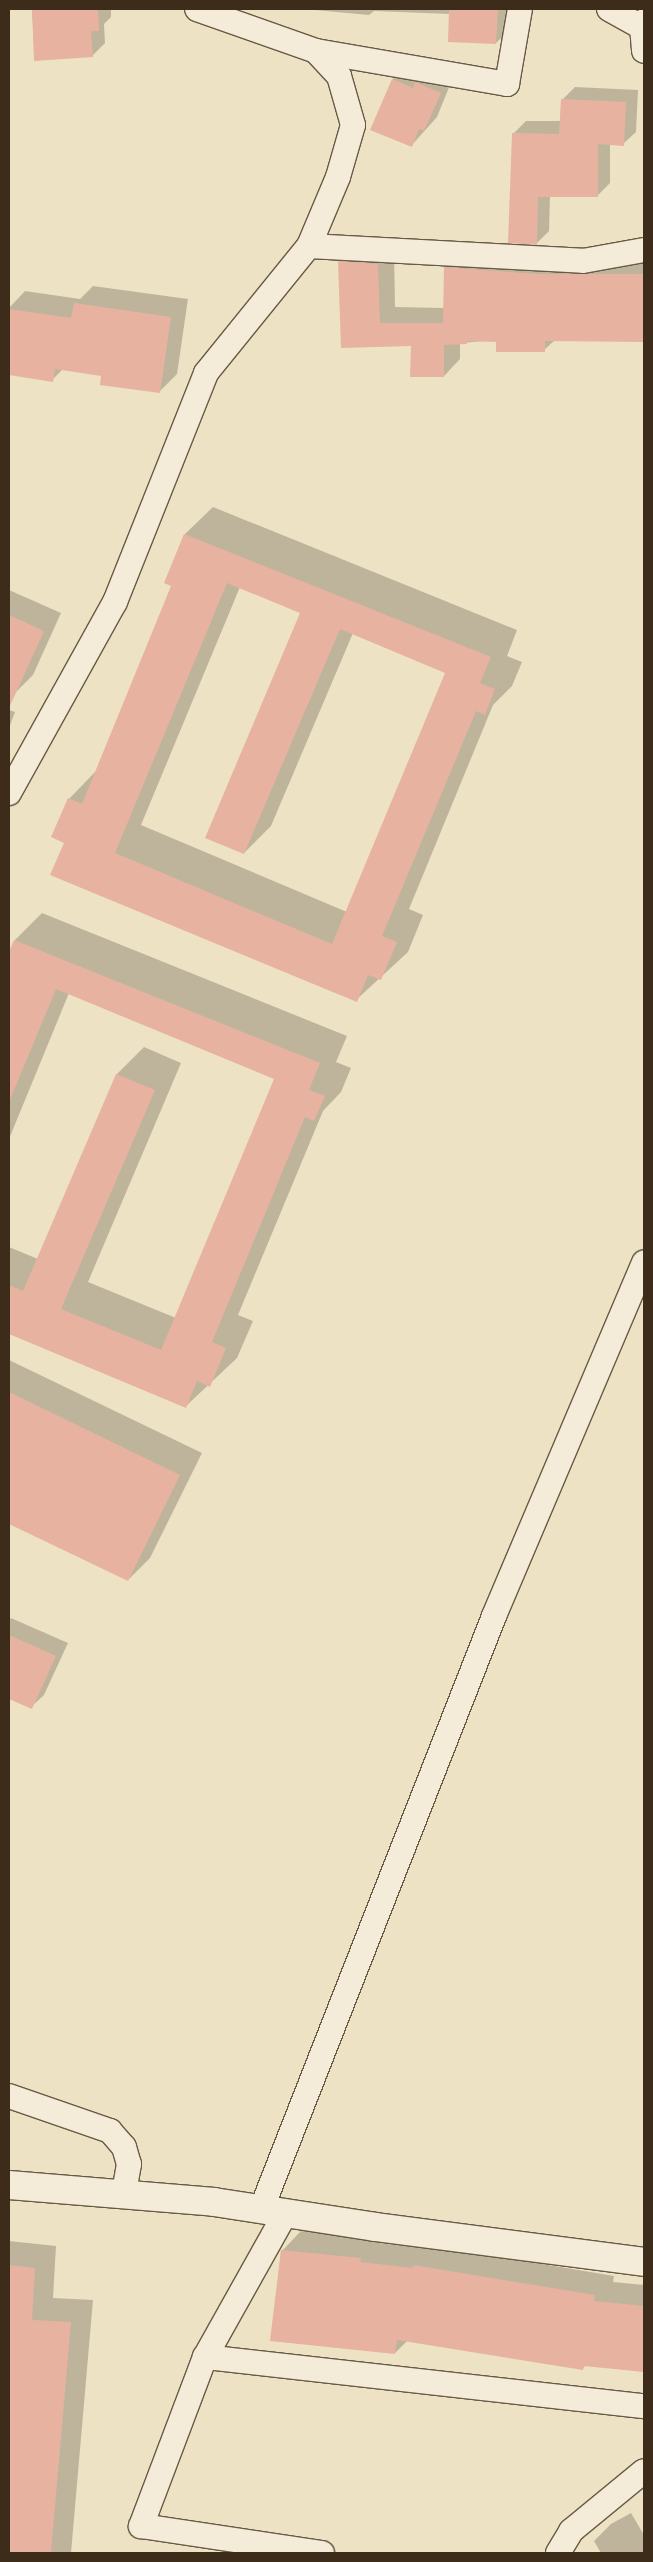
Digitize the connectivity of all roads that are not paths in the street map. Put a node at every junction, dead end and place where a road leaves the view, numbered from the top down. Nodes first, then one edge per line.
1 (197, 9) edge
2 (520, 9) edge
3 (608, 9) edge
4 (643, 24) edge
5 (316, 51) junction
6 (644, 51) edge
7 (309, 246) junction
8 (644, 250) edge
9 (9, 793) edge
10 (644, 1262) edge
11 (9, 2096) edge
12 (9, 2185) edge
13 (124, 2192) junction
14 (273, 2212) junction
15 (644, 2262) edge
16 (205, 2357) junction
17 (644, 2406) edge
18 (644, 2471) edge
19 (322, 2553) edge
20 (558, 2553) edge

1 - 5 street
2 - 5 street
3 - 4 street
4 - 6 street
5 - 7 street
7 - 8 street
7 - 9 street
10 - 14 street
11 - 13 street
12 - 13 main road
13 - 14 main road
14 - 15 main road
14 - 16 street
16 - 17 street
16 - 19 street
18 - 20 street

